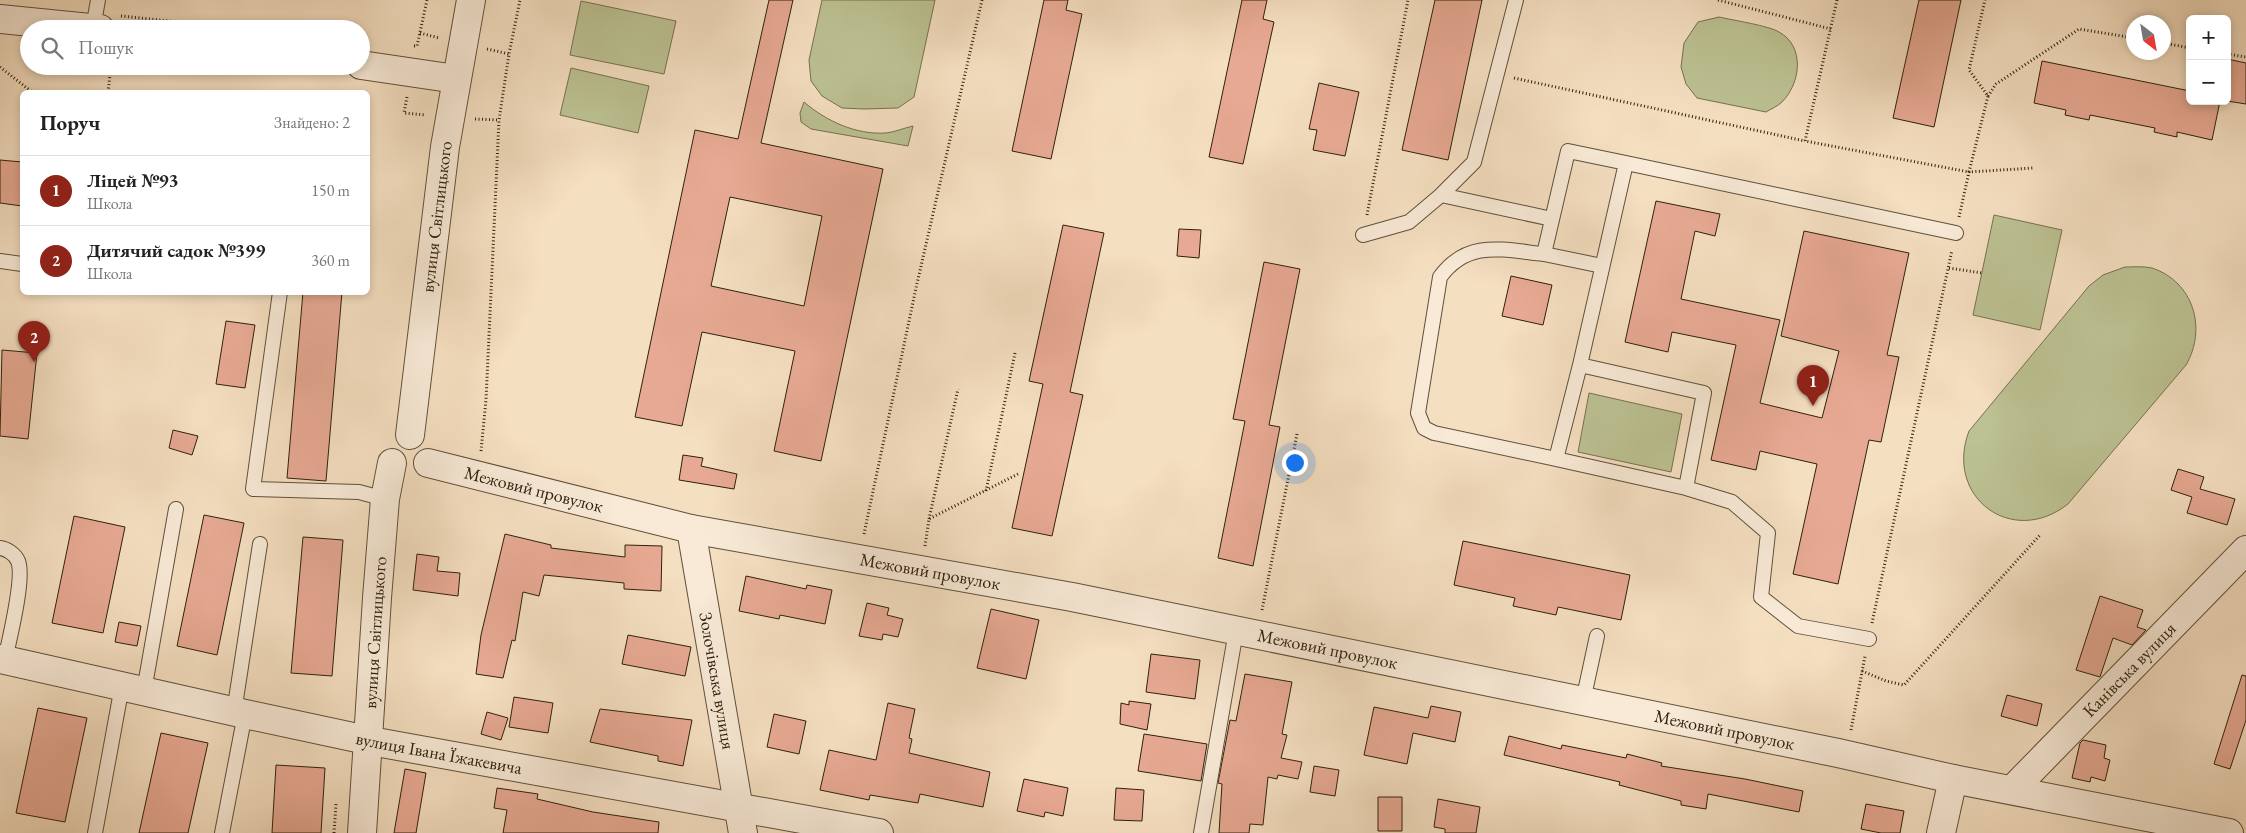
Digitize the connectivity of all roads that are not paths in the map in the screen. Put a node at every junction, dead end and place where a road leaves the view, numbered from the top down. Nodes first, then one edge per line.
1 (471, 0) edge
2 (1516, 0) edge
3 (97, 18) edge
4 (0, 19) edge
5 (370, 66) edge
6 (456, 79) junction
7 (1626, 163) junction
8 (1441, 195) junction
9 (1552, 218) junction
10 (1956, 233) road end
11 (1363, 235) road end
12 (1544, 254) junction
13 (0, 261) edge
14 (20, 264) edge
15 (1602, 266) junction
16 (280, 295) edge
17 (1580, 365) junction
18 (410, 435) junction
19 (1556, 459) junction
20 (392, 463) junction
21 (428, 463) junction
22 (1686, 488) junction
23 (385, 498) junction
24 (176, 509) dead end
25 (691, 529) junction
26 (260, 544) dead end
27 (0, 548) edge
28 (2246, 550) edge
29 (1236, 631) junction
30 (1597, 636) dead end
31 (1869, 639) road end
32 (2, 659) edge
33 (133, 688) junction
34 (1583, 701) junction
35 (239, 713) junction
36 (368, 740) junction
37 (1953, 779) junction
38 (2012, 790) junction
39 (741, 820) edge
40 (96, 833) edge
41 (222, 833) edge
42 (362, 833) edge
43 (879, 833) edge
44 (1201, 833) edge
45 (1941, 833) edge
46 (2228, 833) edge

1 - 6 street, вулиця Світлицького
2 - 8 lane
3 - 4 street
5 - 6 street
6 - 18 street, вулиця Світлицького
7 - 9 lane
7 - 10 lane
7 - 15 lane
8 - 9 lane
8 - 11 lane
9 - 12 lane
12 - 15 lane
12 - 19 lane
13 - 14 lane
15 - 17 lane
16 - 23 lane
17 - 19 lane
17 - 22 lane
18 - 20 street
18 - 21 street
19 - 22 lane
20 - 21 street
20 - 23 street, вулиця Світлицького
21 - 25 street, Межовий провулок
22 - 31 lane
23 - 36 street, вулиця Світлицького
24 - 33 lane
25 - 29 street, Межовий провулок
25 - 39 street, Золочівська вулиця
26 - 35 lane
27 - 32 lane
28 - 38 street, Канівська вулиця
29 - 34 street, Межовий провулок
29 - 44 lane
30 - 34 lane
32 - 33 street, вулиця Івана Їжакевича
33 - 35 street, вулиця Івана Їжакевича
33 - 40 lane
34 - 37 street, Межовий провулок
35 - 36 street, вулиця Івана Їжакевича
35 - 41 lane
36 - 39 street, вулиця Івана Їжакевича
36 - 42 street, вулиця Світлицького
37 - 38 street, Межовий провулок
37 - 45 street
38 - 46 street, Межовий провулок
39 - 43 street, вулиця Івана Їжакевича

